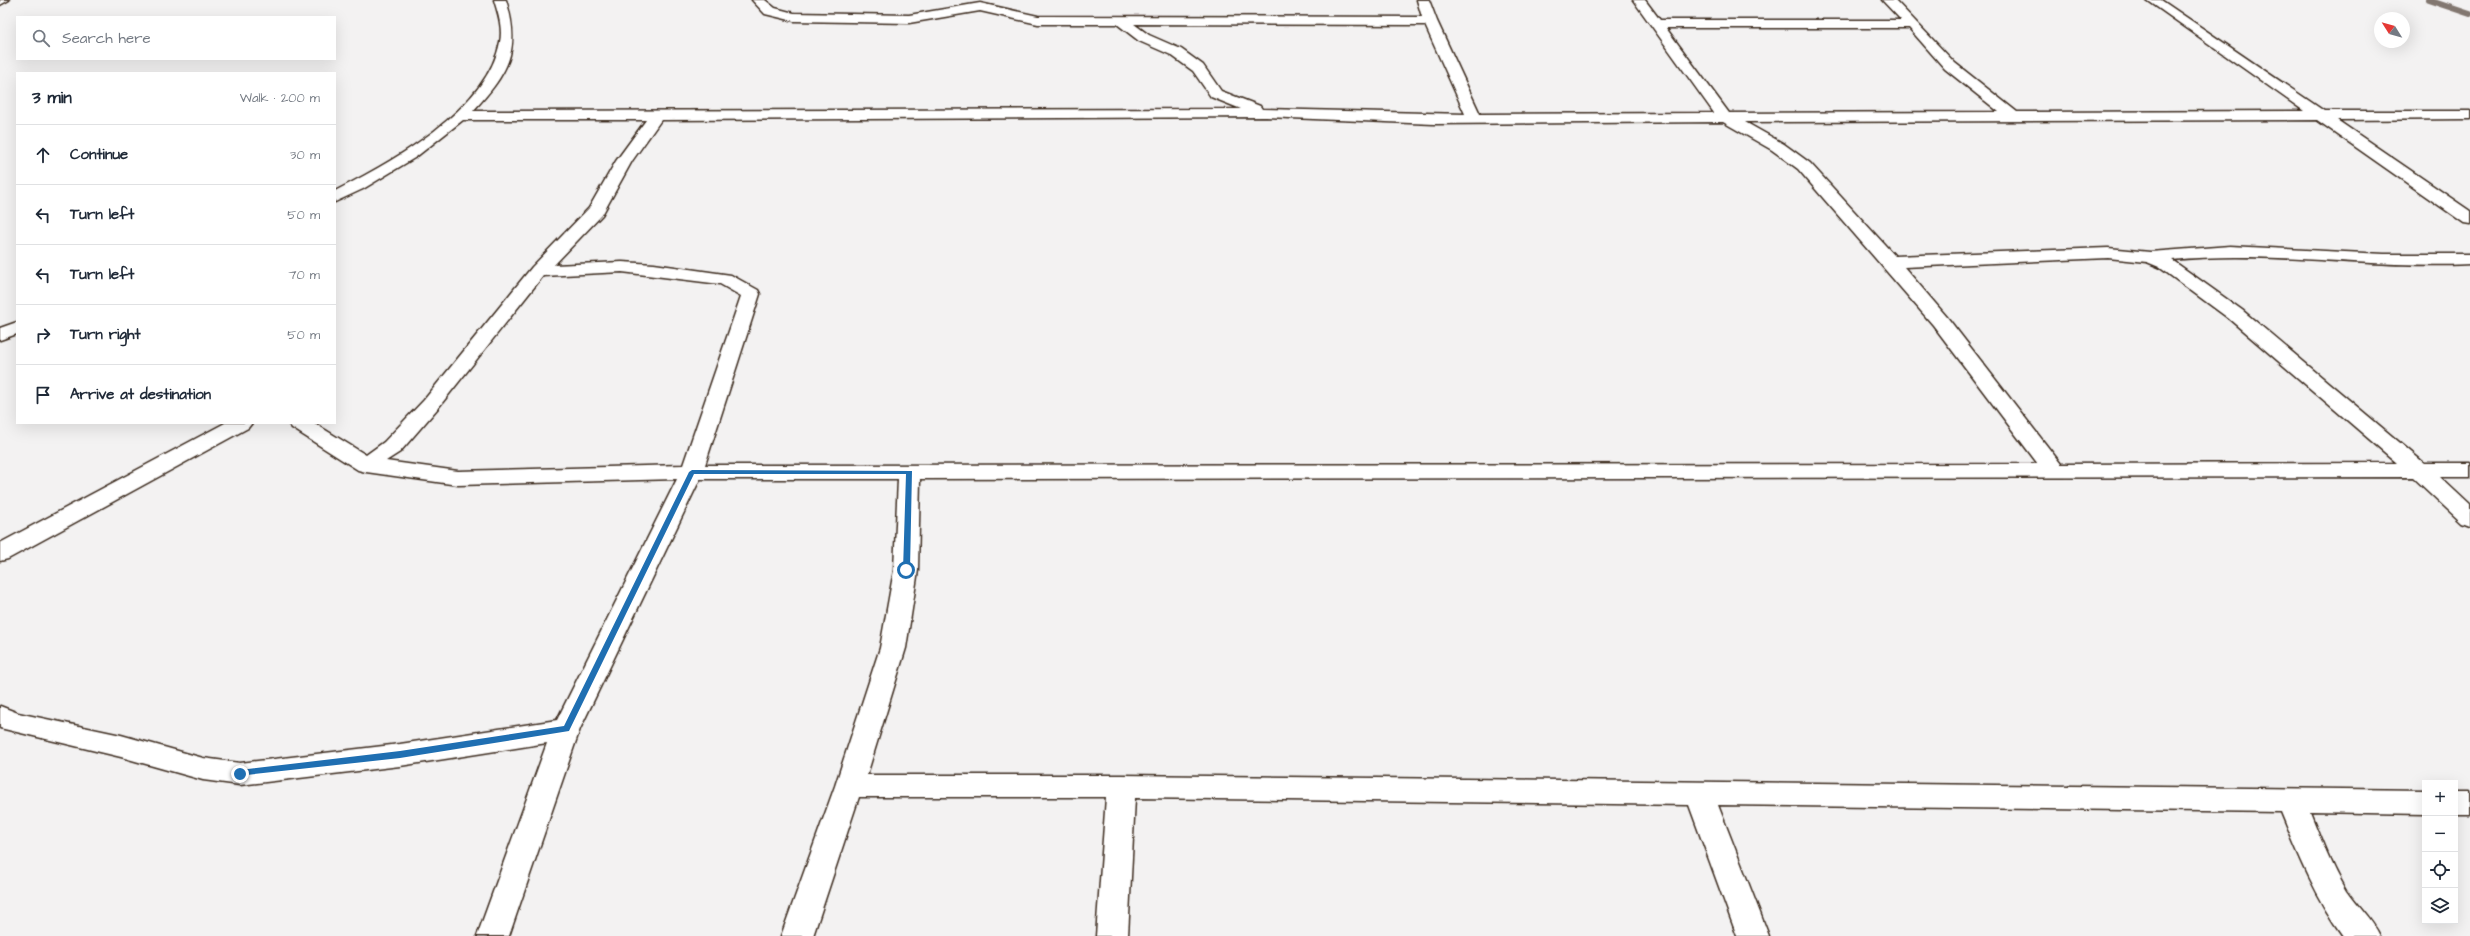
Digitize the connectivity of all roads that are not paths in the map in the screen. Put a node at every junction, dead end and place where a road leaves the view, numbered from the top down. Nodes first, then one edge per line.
1 (500, 0) edge
2 (758, 0) edge
3 (1423, 0) edge
4 (1639, 0) edge
5 (1888, 0) edge
6 (2154, 0) edge
7 (981, 3) edge
8 (1120, 20) junction
9 (1430, 21) junction
10 (1657, 24) junction
11 (1913, 24) junction
12 (1266, 113) junction
13 (656, 115) junction
14 (2470, 115) edge
15 (460, 116) junction
16 (1474, 117) junction
17 (1724, 117) junction
18 (2322, 117) junction
19 (2014, 118) junction
20 (336, 197) edge
21 (2470, 219) edge
22 (2150, 257) junction
23 (2470, 259) edge
24 (1890, 262) junction
25 (538, 271) junction
26 (16, 328) edge
27 (0, 334) edge
28 (239, 424) edge
29 (301, 424) edge
30 (366, 465) junction
31 (2054, 470) junction
32 (2419, 470) junction
33 (2470, 470) edge
34 (692, 472) junction
35 (909, 472) junction
36 (2470, 518) edge
37 (1, 552) edge
38 (0, 716) edge
39 (566, 729) junction
40 (849, 786) junction
41 (1121, 786) junction
42 (1699, 794) junction
43 (2291, 801) junction
44 (2422, 802) edge
45 (2458, 803) edge
46 (2470, 803) edge
47 (493, 936) edge
48 (797, 936) edge
49 (1112, 936) edge
50 (1754, 936) edge
51 (2363, 936) edge

1 - 15 street
2 - 7 street
3 - 9 street
4 - 10 street
5 - 11 street
6 - 18 street
7 - 8 street
8 - 9 street
8 - 12 street
9 - 16 street
10 - 11 street
10 - 17 street
11 - 19 street
12 - 13 street
12 - 16 street
13 - 15 street
13 - 25 street
14 - 18 street
15 - 20 street
16 - 17 street
17 - 19 street
17 - 24 street
18 - 19 street
18 - 21 street
22 - 23 street
22 - 24 street
22 - 32 street
24 - 31 street
25 - 30 street
25 - 34 street
26 - 27 street
28 - 37 street
29 - 30 street
30 - 34 street
31 - 32 street
31 - 35 street
32 - 33 street
32 - 36 street
34 - 35 street
34 - 39 street
35 - 40 street
38 - 39 street
39 - 47 street
40 - 41 street
40 - 48 street
41 - 42 street
41 - 49 street
42 - 43 street
42 - 50 street
43 - 44 street
43 - 51 street
45 - 46 street

